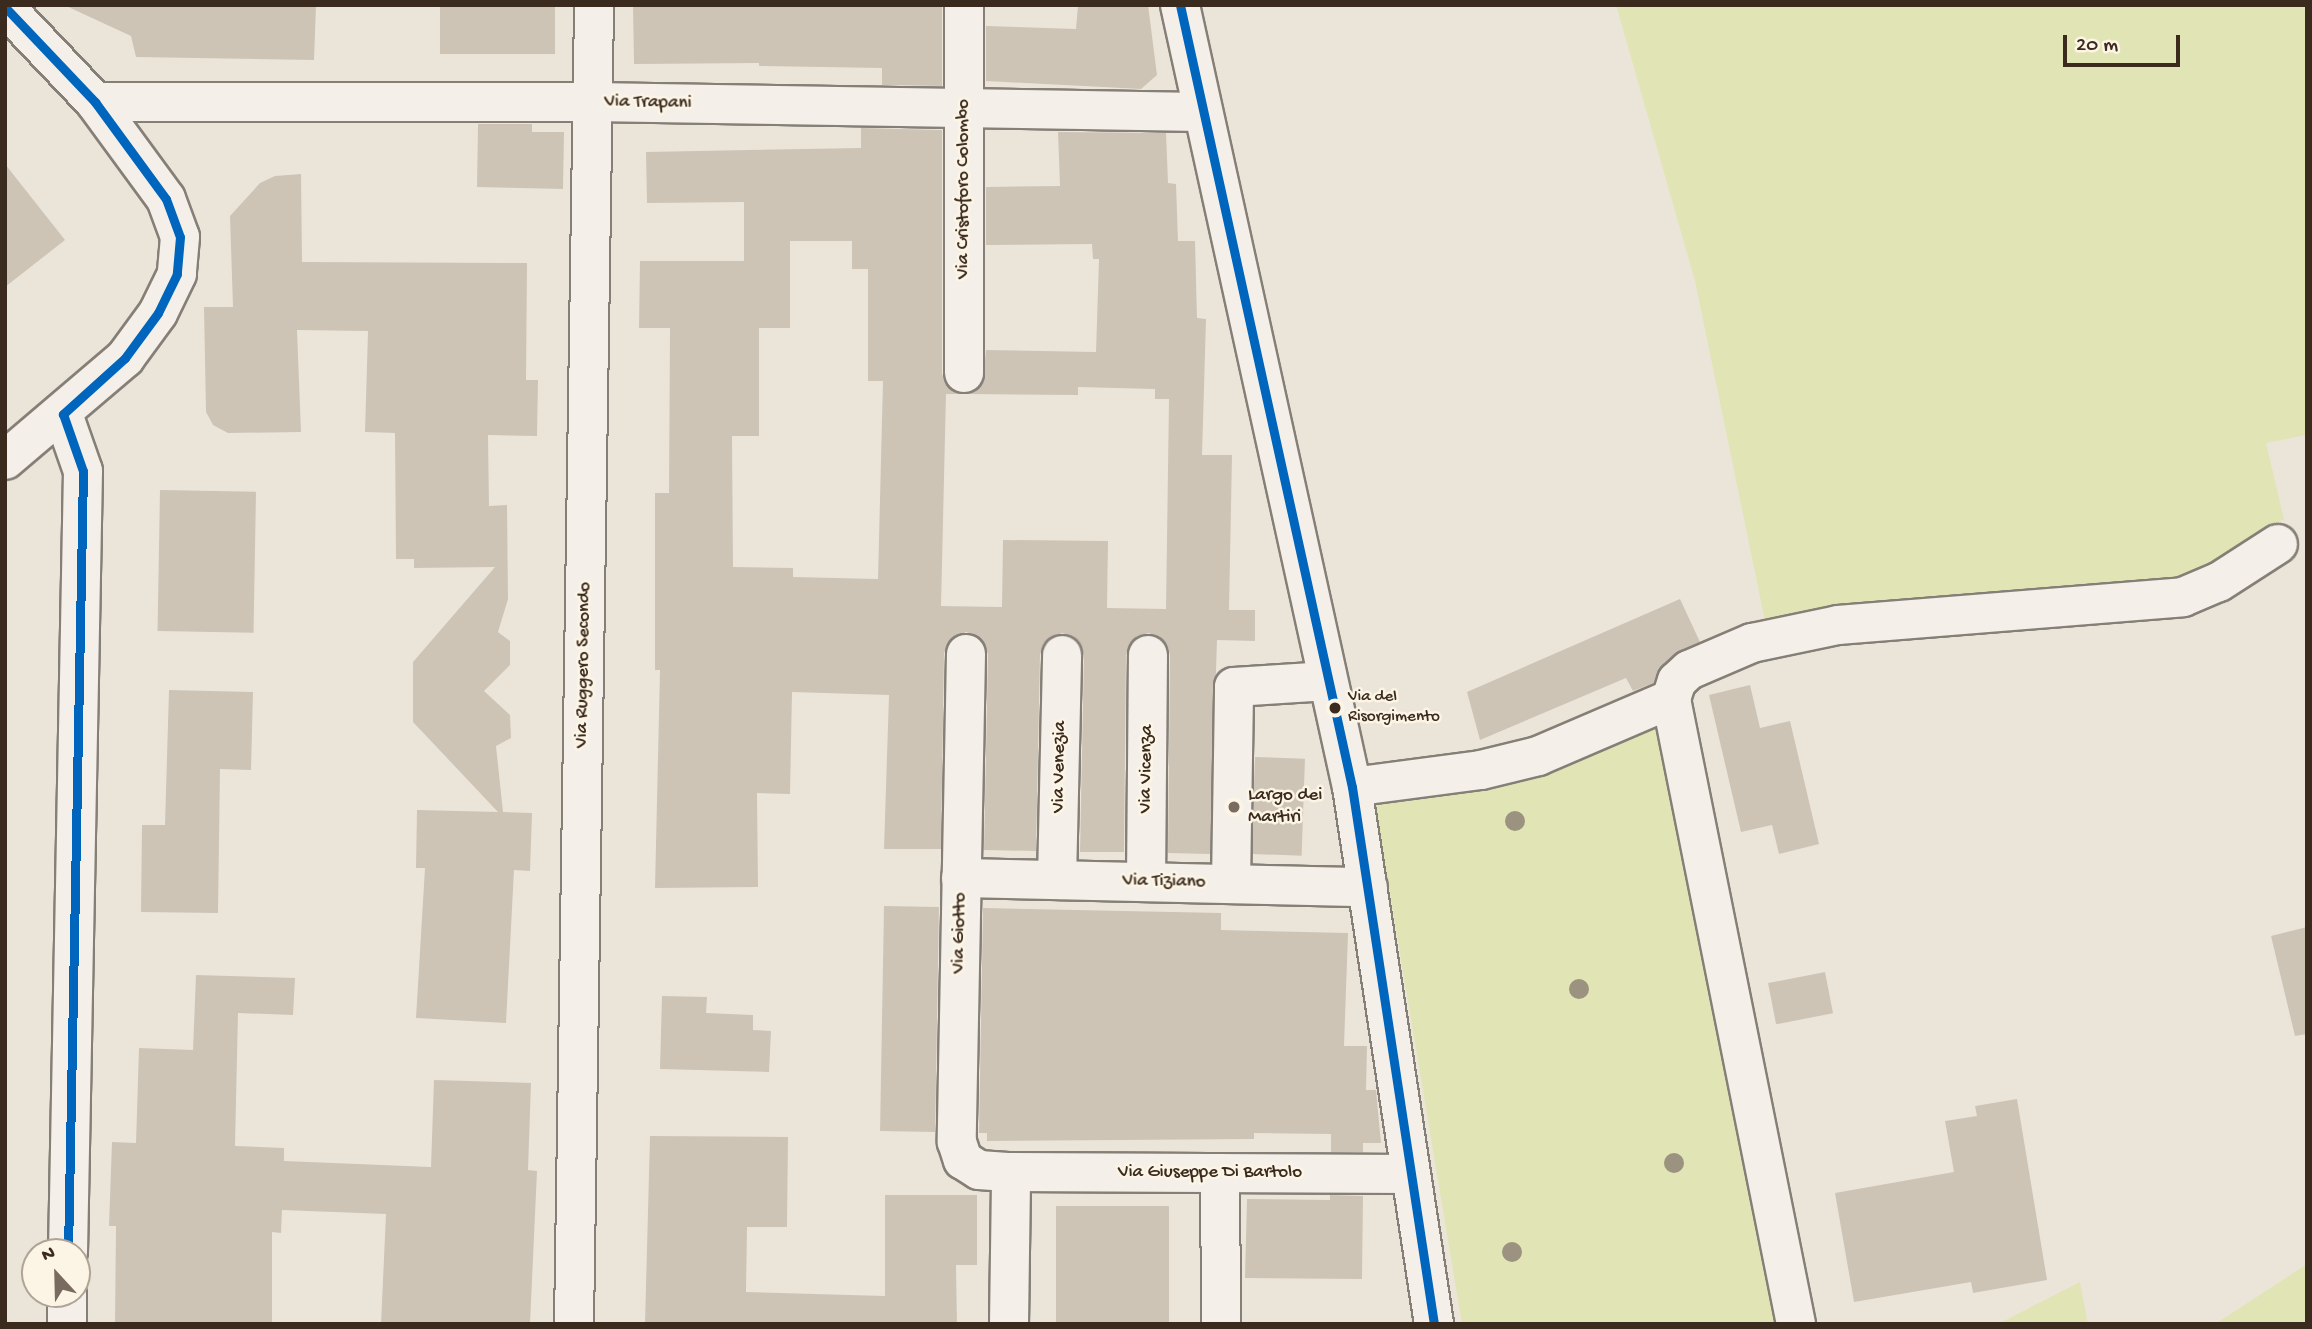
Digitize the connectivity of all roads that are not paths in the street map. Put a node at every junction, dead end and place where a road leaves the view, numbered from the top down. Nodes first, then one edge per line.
1 (594, 5) edge
2 (964, 5) edge
3 (1180, 5) edge
4 (5, 7) edge
5 (95, 102) junction
6 (593, 102) junction
7 (965, 108) junction
8 (1200, 111) junction
9 (964, 373) dead end
10 (62, 414) junction
11 (5, 460) edge
12 (2278, 544) dead end
13 (966, 654) dead end
14 (1062, 655) dead end
15 (1148, 655) dead end
16 (1328, 681) junction
17 (1671, 699) junction
18 (1352, 787) junction
19 (961, 878) junction
20 (1057, 880) junction
21 (1146, 882) junction
22 (1231, 884) junction
23 (1368, 887) junction
24 (1011, 1172) junction
25 (1220, 1173) junction
26 (1410, 1174) junction
27 (68, 1238) edge
28 (574, 1324) edge
29 (1009, 1324) edge
30 (1221, 1324) edge
31 (1434, 1324) edge
32 (1796, 1324) edge

1 - 6 street, Via Ruggero Secondo
2 - 7 street, Via Cristoforo Colombo
3 - 8 street
4 - 5 street
5 - 6 street, Via Trapani
5 - 10 street
6 - 7 street, Via Trapani
6 - 28 street, Via Ruggero Secondo
7 - 8 street, Via Trapani
7 - 9 street, Via Cristoforo Colombo
8 - 16 street
10 - 11 street
10 - 27 street
12 - 17 street
13 - 19 street, Via Giotto
14 - 20 street, Via Venezia
15 - 21 street, Via Vicenza
16 - 18 street
16 - 22 street
17 - 18 street
17 - 32 street
18 - 23 street
19 - 20 street, Via Tiziano
19 - 24 street, Via Giotto
20 - 21 street, Via Tiziano
21 - 22 street, Via Tiziano
22 - 23 street, Via Tiziano
23 - 26 street
24 - 25 street, Via Giuseppe Di Bartolo
24 - 29 street
25 - 26 street, Via Giuseppe Di Bartolo
25 - 30 street
26 - 31 street

